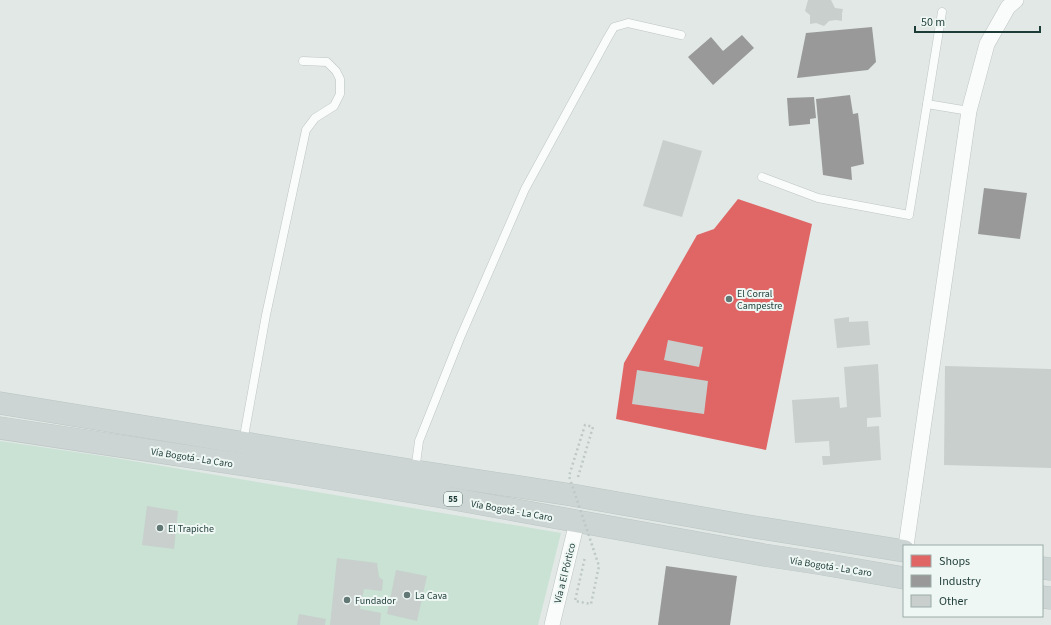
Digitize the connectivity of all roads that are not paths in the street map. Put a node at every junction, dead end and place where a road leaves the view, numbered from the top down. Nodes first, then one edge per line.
1 (1016, 0) edge
2 (942, 12) dead end
3 (681, 35) dead end
4 (302, 61) dead end
5 (927, 104) junction
6 (969, 111) junction
7 (762, 177) dead end
8 (0, 403) edge
9 (0, 428) edge
10 (243, 443) junction
11 (414, 471) junction
12 (577, 522) junction
13 (906, 545) edge
14 (903, 551) edge
15 (903, 578) edge
16 (552, 625) edge

1 - 6 street
2 - 5 lane
3 - 11 lane
4 - 10 lane
5 - 6 lane
5 - 7 lane
6 - 13 street
8 - 10 main road, 55
9 - 12 main road, Vía Bogotá - La Caro / 55
10 - 11 main road, 55
11 - 14 main road, 55
12 - 15 main road, Vía Bogotá - La Caro / 55
12 - 16 street, Vía a El Pórtico

